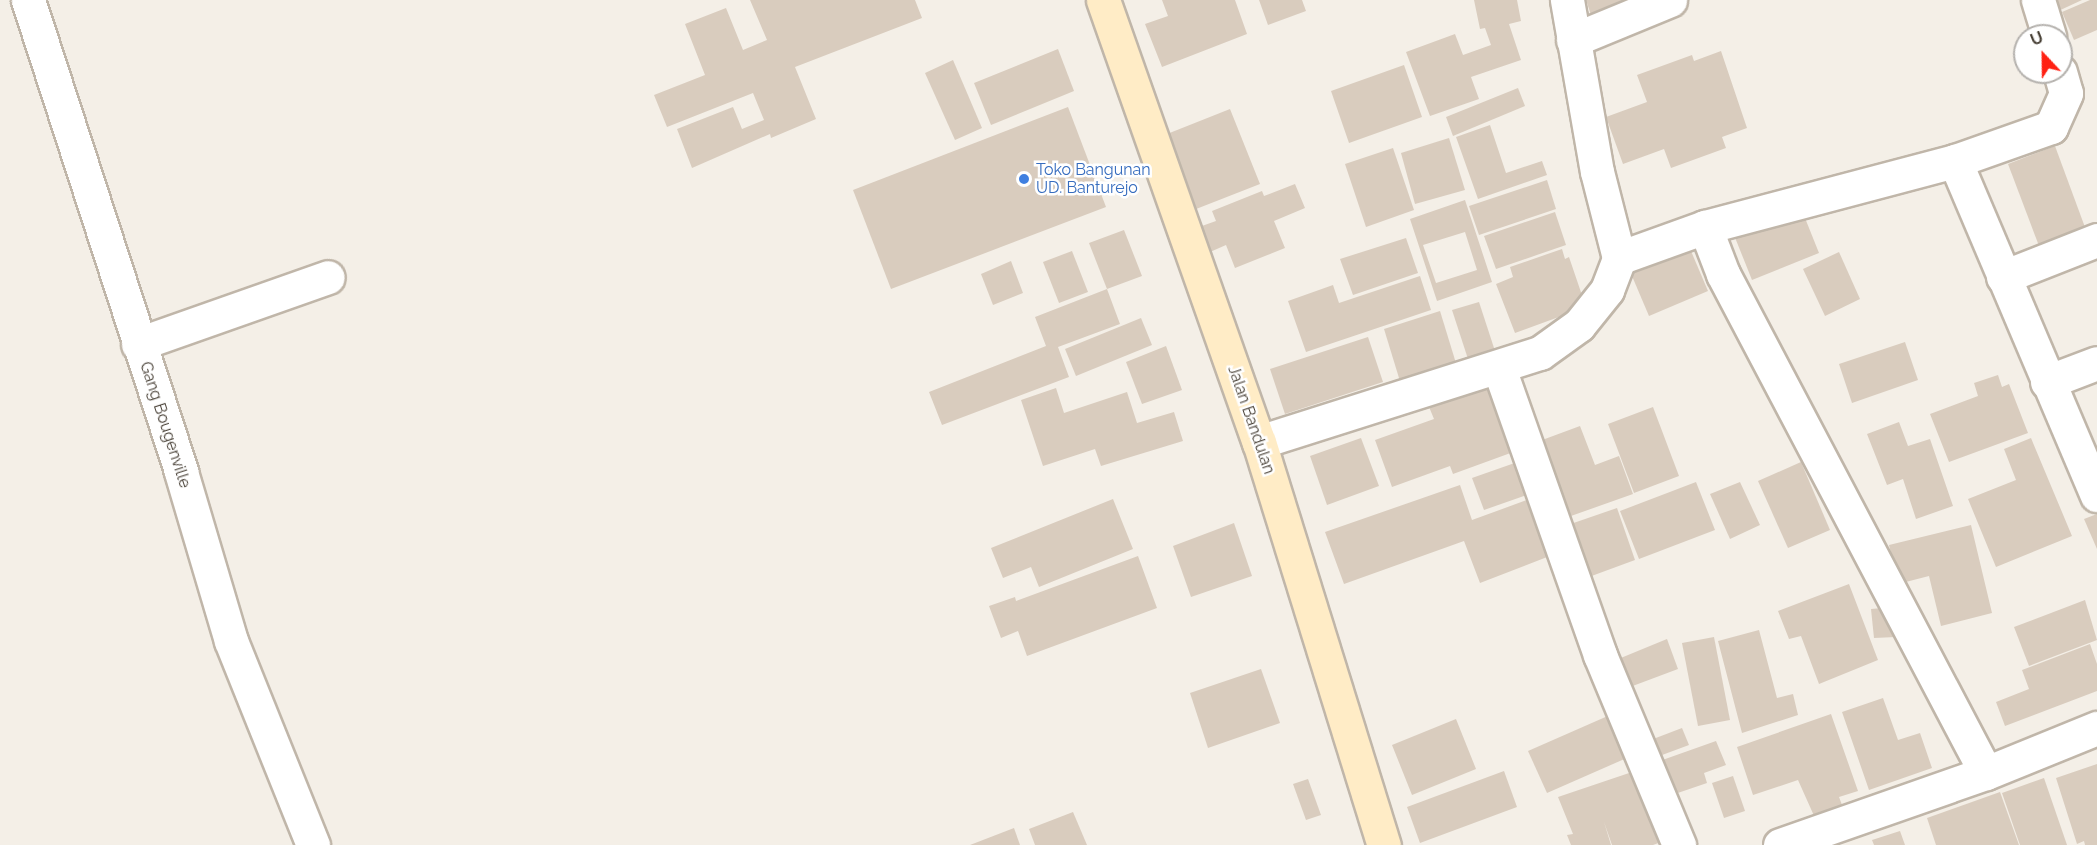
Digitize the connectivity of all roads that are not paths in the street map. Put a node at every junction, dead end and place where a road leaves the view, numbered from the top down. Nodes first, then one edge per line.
1 (28, 0) edge
2 (1103, 0) edge
3 (1567, 0) edge
4 (1670, 0) edge
5 (2038, 0) edge
6 (2045, 24) edge
7 (1573, 40) junction
8 (2063, 84) edge
9 (1955, 161) junction
10 (1705, 227) junction
11 (2097, 240) edge
12 (1619, 258) junction
13 (328, 277) dead end
14 (2003, 277) junction
15 (138, 344) junction
16 (2097, 363) edge
17 (1499, 368) junction
18 (2047, 382) junction
19 (1260, 442) junction
20 (2097, 495) edge
21 (2097, 728) edge
22 (1986, 773) junction
23 (313, 845) edge
24 (1384, 845) edge
25 (1679, 845) edge
26 (1780, 845) edge

1 - 15 street, Gang Bougenville
2 - 19 street, Jalan Bandulan
3 - 7 street
4 - 7 street
5 - 6 street
7 - 12 street
8 - 9 street
9 - 10 street
9 - 14 street
10 - 12 street
10 - 22 street
11 - 14 street
12 - 17 street
13 - 15 street
14 - 18 street
15 - 23 street, Gang Bougenville
16 - 18 street
17 - 19 street
17 - 25 street
18 - 20 street
19 - 24 street, Jalan Bandulan
21 - 22 street
22 - 26 street

